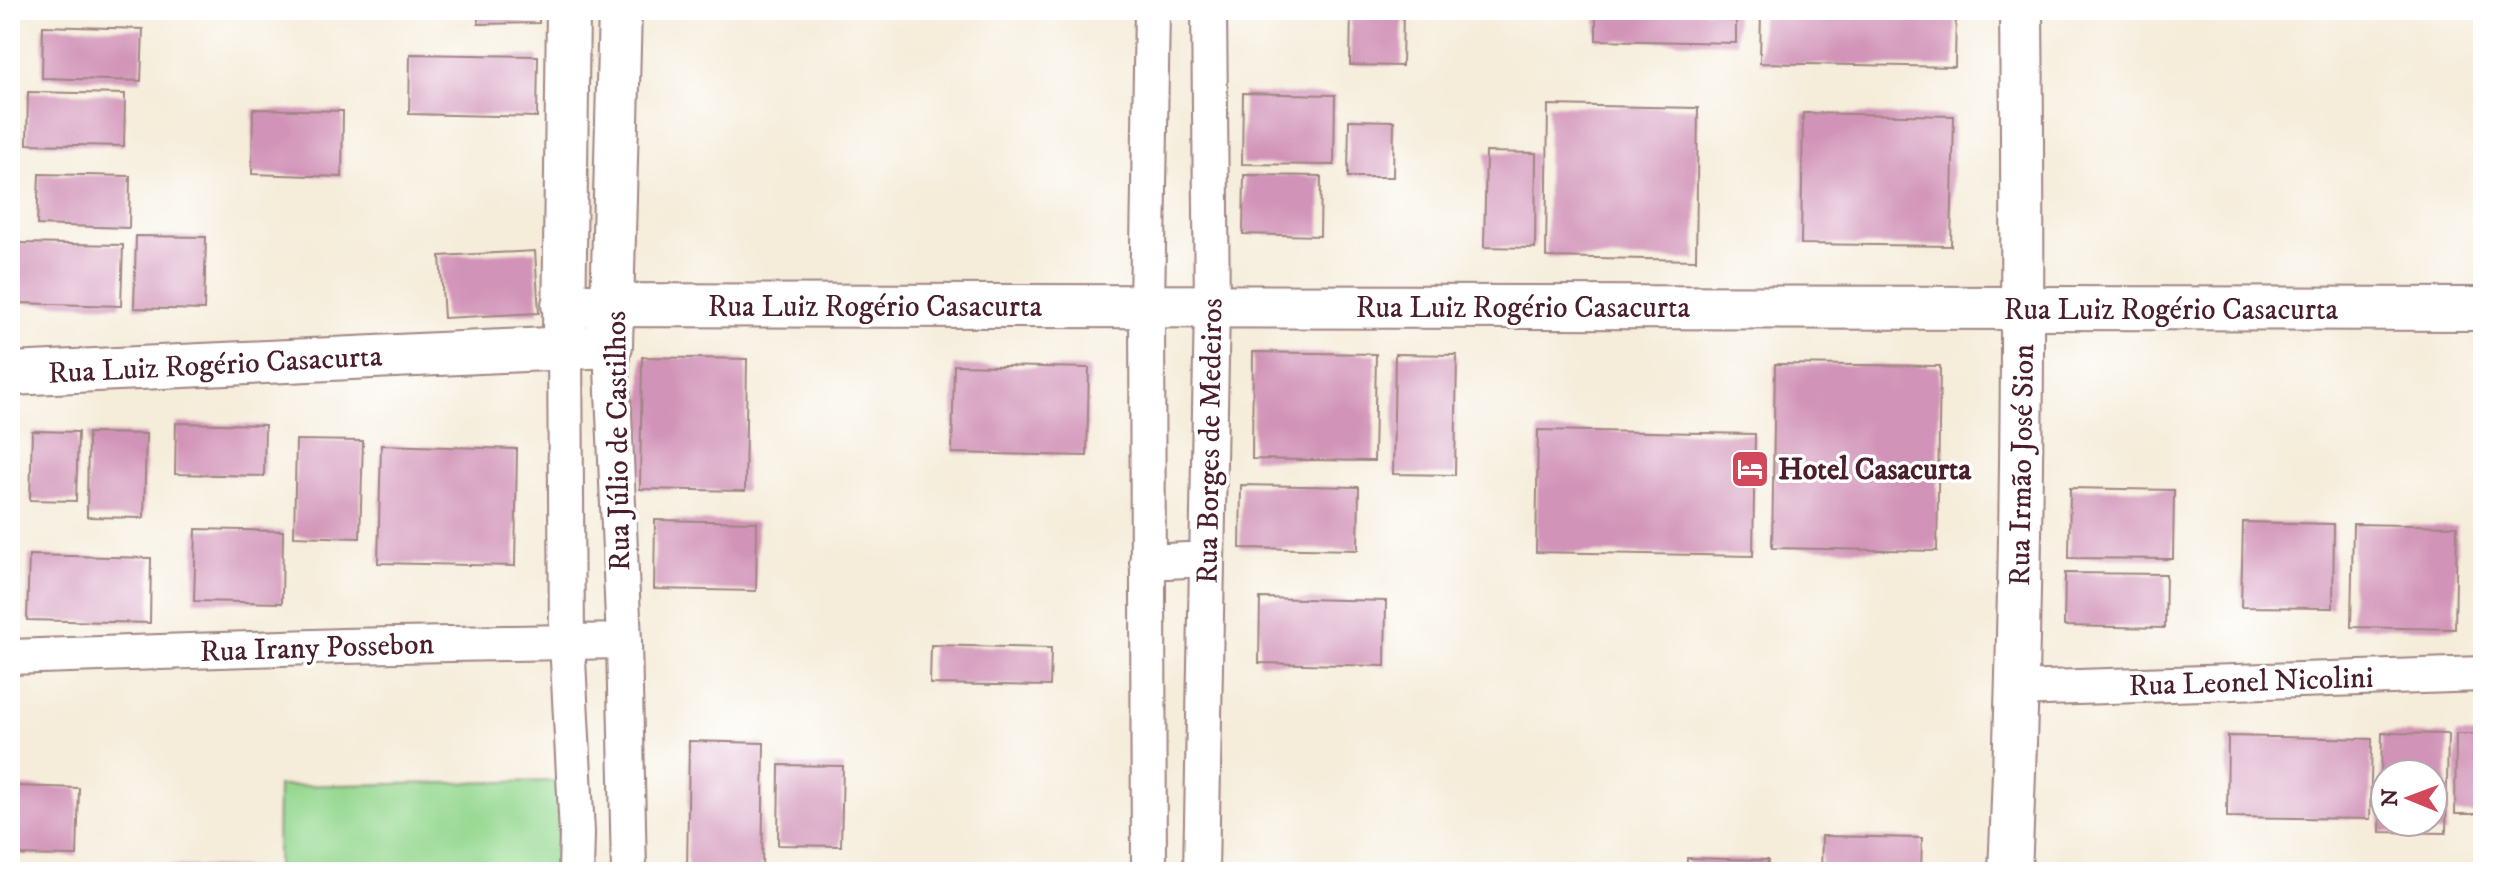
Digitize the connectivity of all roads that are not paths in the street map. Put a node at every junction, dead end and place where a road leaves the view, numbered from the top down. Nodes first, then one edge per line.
1 (568, 10) edge
2 (620, 10) edge
3 (1152, 10) edge
4 (1209, 10) edge
5 (2021, 10) edge
6 (563, 305) junction
7 (1147, 307) junction
8 (1212, 307) junction
9 (2024, 308) junction
10 (2483, 309) edge
11 (612, 326) junction
12 (565, 347) junction
13 (10, 374) edge
14 (1207, 559) junction
15 (1147, 562) junction
16 (567, 641) junction
17 (624, 641) junction
18 (10, 657) edge
19 (2483, 674) edge
20 (2018, 689) junction
21 (576, 872) edge
22 (629, 872) edge
23 (1149, 872) edge
24 (1201, 872) edge
25 (2010, 872) edge

1 - 6 street, Rua Júlio de Castilhos
2 - 11 street, Rua Júlio de Castilhos
3 - 7 street, Rua Borges de Medeiros
4 - 8 street, Rua Borges de Medeiros
5 - 9 street, Rua Irmão José Sion
6 - 11 street, Rua Luiz Rogério Casacurta
6 - 12 street, Rua Júlio de Castilhos
7 - 8 street, Rua Luiz Rogério Casacurta
7 - 11 street, Rua Luiz Rogério Casacurta
7 - 15 street, Rua Borges de Medeiros
8 - 9 street, Rua Luiz Rogério Casacurta
8 - 14 street, Rua Borges de Medeiros
9 - 10 street, Rua Luiz Rogério Casacurta
9 - 20 street, Rua Irmão José Sion
11 - 12 street, Rua Luiz Rogério Casacurta
11 - 17 street, Rua Júlio de Castilhos
12 - 13 street, Rua Luiz Rogério Casacurta
12 - 16 street, Rua Júlio de Castilhos
14 - 15 street
14 - 24 street, Rua Borges de Medeiros
15 - 23 street, Rua Borges de Medeiros
16 - 17 street, Rua Irany Possebon
16 - 18 street, Rua Irany Possebon
16 - 21 street, Rua Júlio de Castilhos
17 - 22 street, Rua Júlio de Castilhos
19 - 20 street, Rua Leonel Nicolini
20 - 25 street, Rua Irmão José Sion

